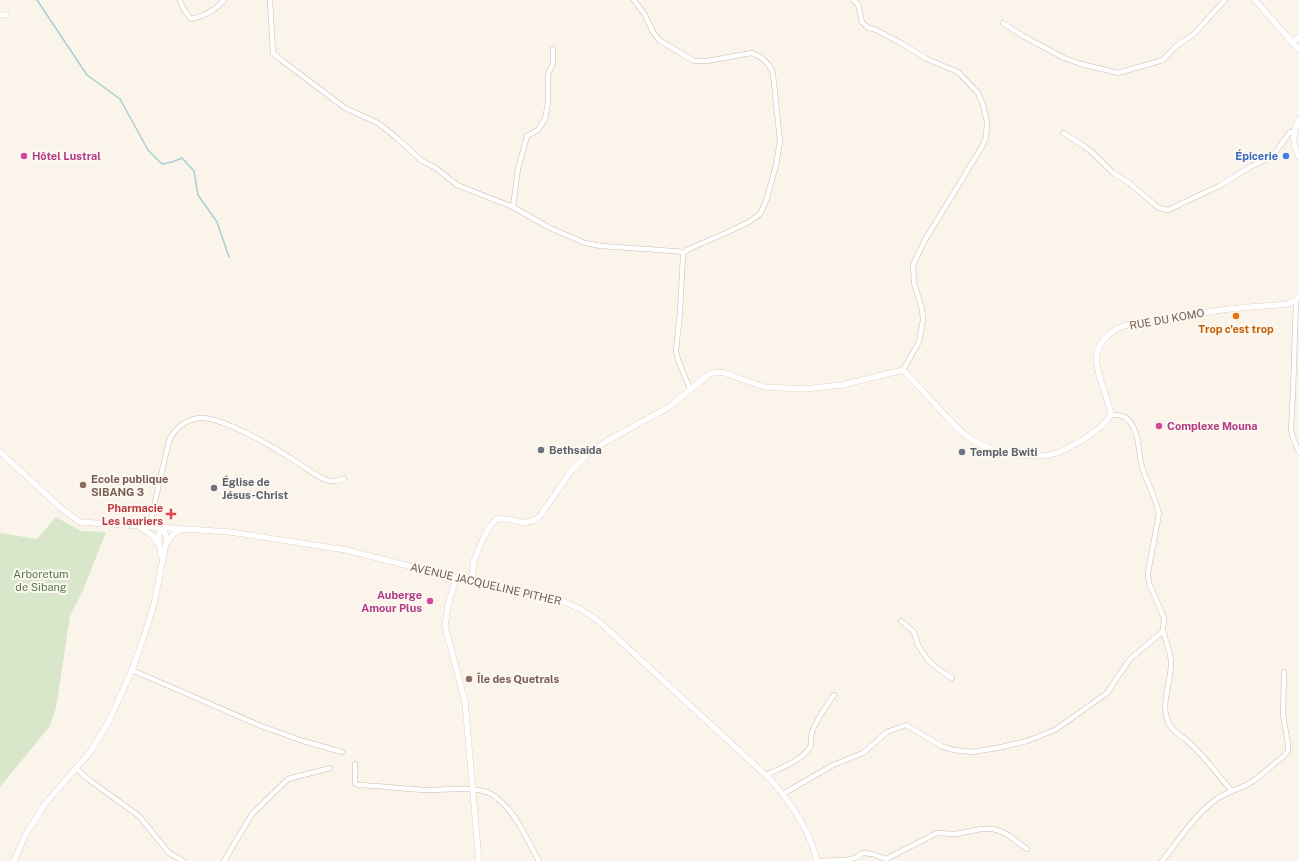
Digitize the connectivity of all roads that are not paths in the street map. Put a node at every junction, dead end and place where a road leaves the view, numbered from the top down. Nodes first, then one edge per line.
1 (180, 0) edge
2 (224, 0) edge
3 (270, 0) edge
4 (634, 0) edge
5 (854, 0) edge
6 (1225, 0) edge
7 (1255, 0) edge
8 (1002, 23) dead end
9 (1299, 37) edge
10 (1292, 42) junction
11 (553, 49) dead end
12 (1299, 50) edge
13 (1299, 119) edge
14 (1294, 132) junction
15 (1063, 133) dead end
16 (1299, 157) edge
17 (513, 207) junction
18 (685, 252) junction
19 (1298, 298) edge
20 (903, 370) junction
21 (690, 388) junction
22 (1111, 415) junction
23 (0, 452) edge
24 (1299, 452) edge
25 (344, 479) dead end
26 (139, 527) junction
27 (149, 527) junction
28 (163, 528) junction
29 (185, 528) junction
30 (162, 546) junction
31 (456, 578) junction
32 (473, 580) junction
33 (901, 621) dead end
34 (1163, 631) junction
35 (132, 670) junction
36 (1284, 672) dead end
37 (952, 678) dead end
38 (834, 695) dead end
39 (342, 752) dead end
40 (355, 764) dead end
41 (330, 768) dead end
42 (77, 769) junction
43 (766, 775) junction
44 (473, 790) junction
45 (1232, 791) junction
46 (783, 794) junction
47 (1027, 849) dead end
48 (14, 861) edge
49 (183, 861) edge
50 (224, 861) edge
51 (479, 861) edge
52 (539, 861) edge
53 (817, 861) edge
54 (1162, 861) edge

1 - 2 street
3 - 17 street
4 - 18 street
5 - 20 street
6 - 8 street
7 - 10 street
9 - 10 street
10 - 12 street
11 - 17 street
13 - 14 street
14 - 15 street
14 - 16 street
17 - 18 street
18 - 21 street
19 - 22 street, RUE DU KOMO
19 - 24 street
20 - 21 street
20 - 22 street
21 - 32 street
22 - 34 street
23 - 26 street, AVENUE JACQUELINE PITHER
25 - 27 street
26 - 27 street, AVENUE JACQUELINE PITHER
26 - 30 street
27 - 28 street, AVENUE JACQUELINE PITHER
28 - 29 street, AVENUE JACQUELINE PITHER
28 - 30 street
29 - 30 street
29 - 31 street, AVENUE JACQUELINE PITHER
30 - 35 street
31 - 32 street, AVENUE JACQUELINE PITHER
31 - 44 street
32 - 43 street, AVENUE JACQUELINE PITHER
33 - 37 street
34 - 45 street
34 - 46 street
35 - 39 street
35 - 42 street
36 - 45 street
38 - 43 street
40 - 44 street
41 - 50 street
42 - 48 street
42 - 49 street
43 - 46 street, AVENUE JACQUELINE PITHER
44 - 51 street
44 - 52 street
45 - 54 street
46 - 53 street, AVENUE JACQUELINE PITHER
47 - 53 street

